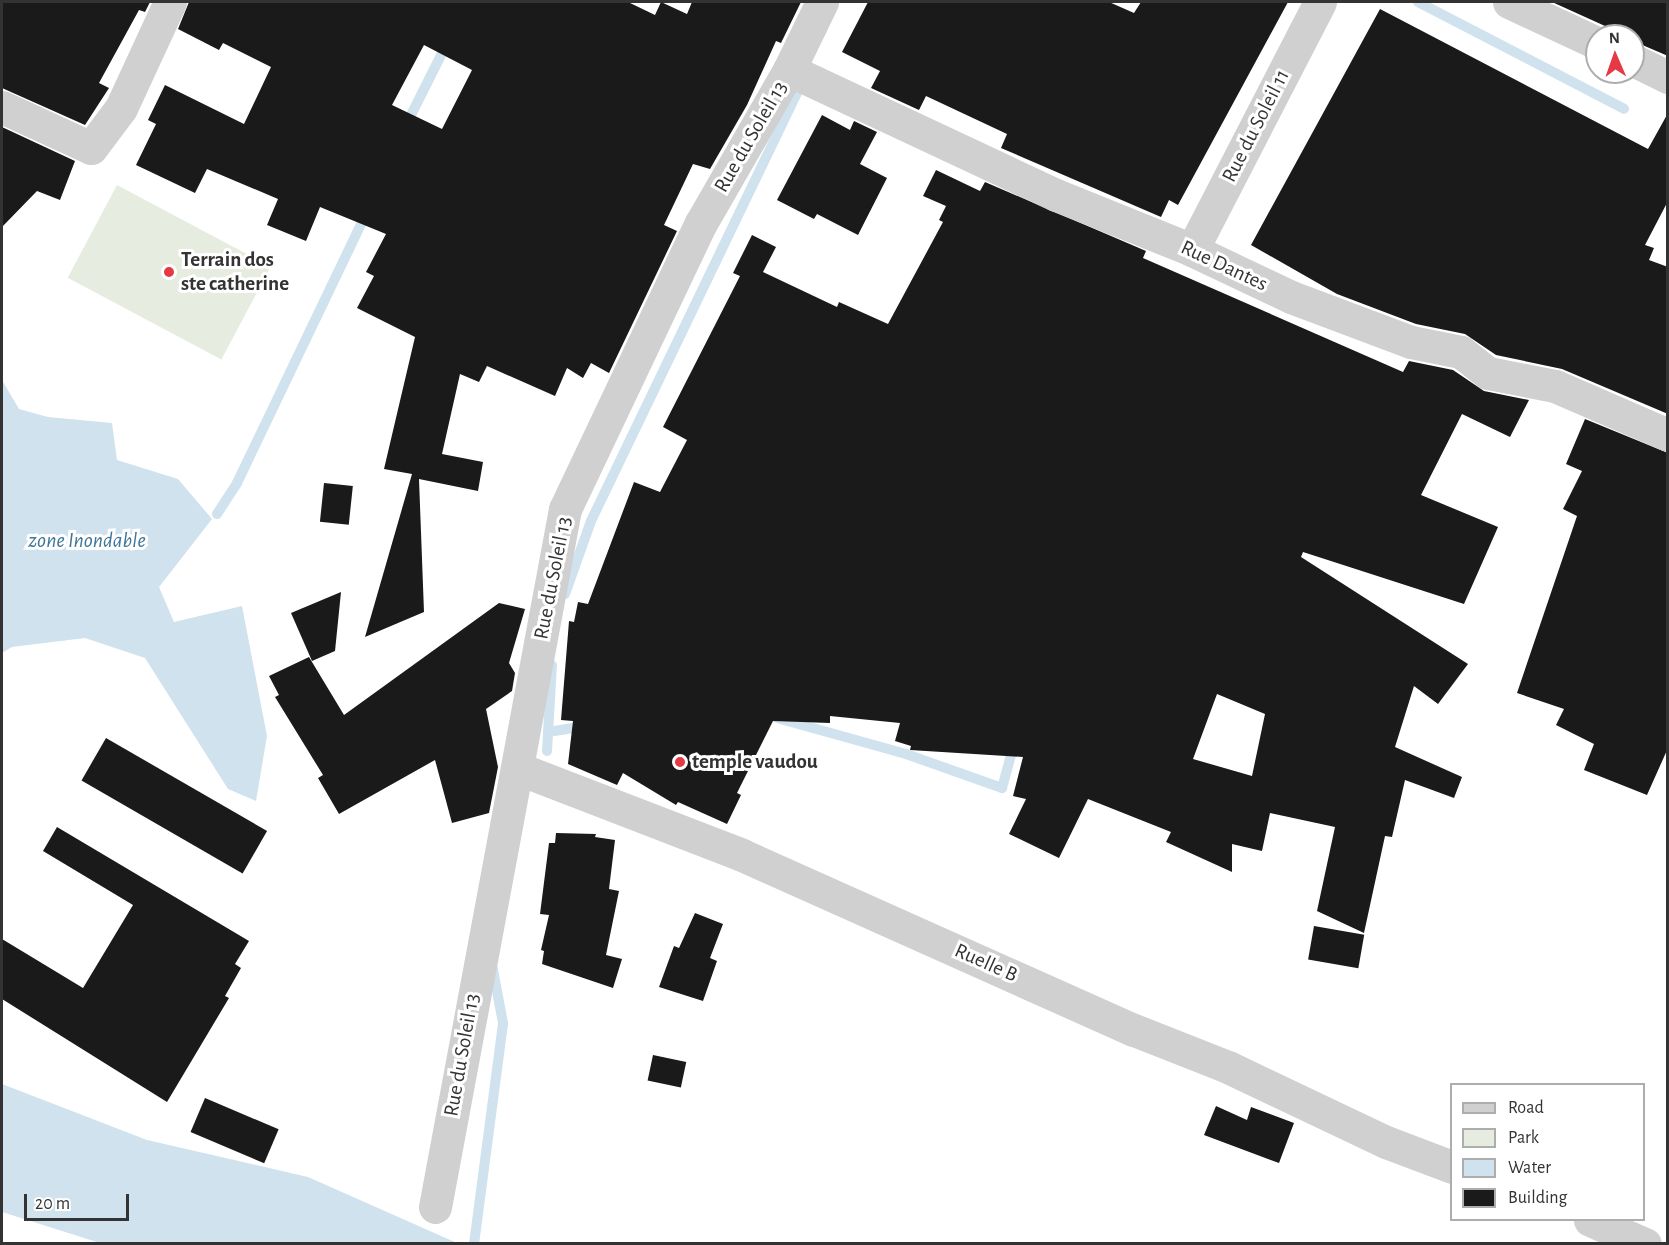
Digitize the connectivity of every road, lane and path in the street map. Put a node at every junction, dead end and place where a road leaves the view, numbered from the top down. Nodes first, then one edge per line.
1 (170, 2) edge
2 (822, 2) edge
3 (1320, 2) edge
4 (1519, 4) edge
5 (1585, 37) edge
6 (1645, 66) edge
7 (789, 70) junction
8 (1668, 77) edge
9 (2, 107) edge
10 (1192, 250) junction
11 (1668, 435) edge
12 (517, 768) junction
13 (1450, 1166) edge
14 (435, 1207) dead end
15 (1592, 1221) edge
16 (1645, 1244) edge

1 - 9 street
2 - 7 street, Rue du Soleil 13
3 - 10 street, Rue du Soleil 11
4 - 5 street
6 - 8 street
7 - 10 street, Rue Dantes
7 - 12 street, Rue du Soleil 13
10 - 11 street, Rue Dantes
12 - 13 street, Ruelle B
12 - 14 street, Rue du Soleil 13
15 - 16 street

